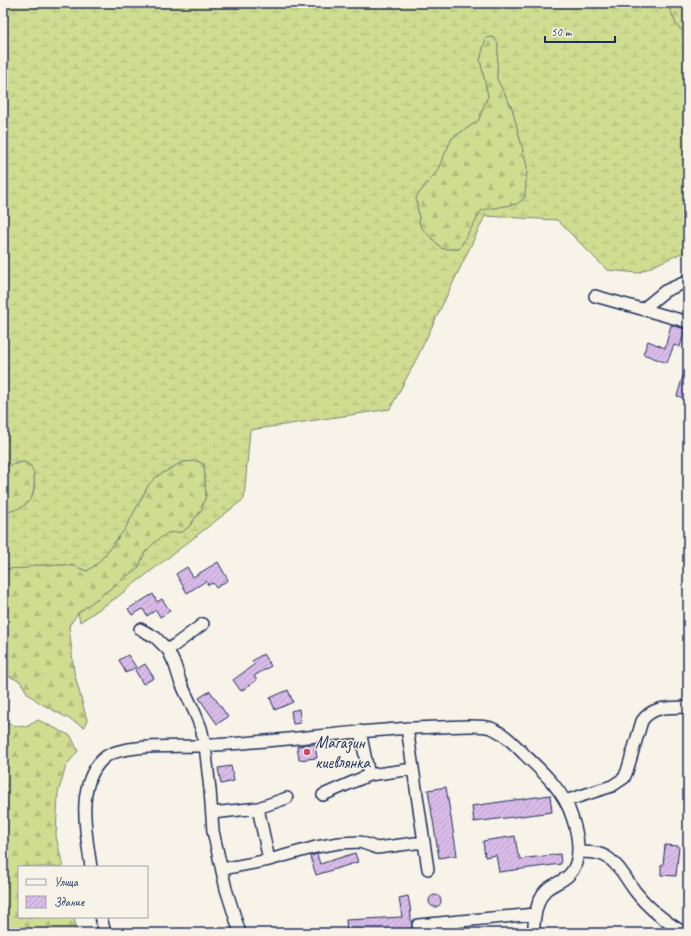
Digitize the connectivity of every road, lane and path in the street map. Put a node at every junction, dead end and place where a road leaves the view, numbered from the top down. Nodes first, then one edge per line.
1 (688, 281) edge
2 (595, 296) dead end
3 (644, 310) junction
4 (688, 322) edge
5 (203, 624) dead end
6 (140, 629) dead end
7 (168, 650) junction
8 (688, 707) edge
9 (407, 728) junction
10 (360, 731) junction
11 (205, 745) junction
12 (413, 769) junction
13 (369, 775) junction
14 (323, 794) dead end
15 (286, 798) dead end
16 (565, 801) junction
17 (258, 808) junction
18 (212, 813) junction
19 (424, 842) junction
20 (578, 852) junction
21 (269, 860) junction
22 (91, 866) edge
23 (222, 869) junction
24 (428, 869) dead end
25 (536, 914) junction
26 (101, 918) edge
27 (459, 921) junction
28 (418, 925) dead end
29 (105, 933) edge
30 (240, 933) edge
31 (460, 933) edge
32 (534, 933) edge
33 (684, 933) edge

1 - 3 street
2 - 3 street
3 - 4 street
5 - 7 street
6 - 7 street
7 - 11 street
8 - 16 street
9 - 10 street
9 - 12 street
9 - 16 street
10 - 11 street
10 - 13 street
11 - 18 street
11 - 22 street
12 - 13 street
12 - 19 street
13 - 14 street
15 - 17 street
16 - 20 street
17 - 18 street
17 - 21 street
18 - 23 street
19 - 21 street
19 - 24 street
20 - 25 street
20 - 33 street
21 - 23 street
23 - 30 street
25 - 27 street
25 - 32 street
26 - 29 street
27 - 28 street
27 - 31 street

